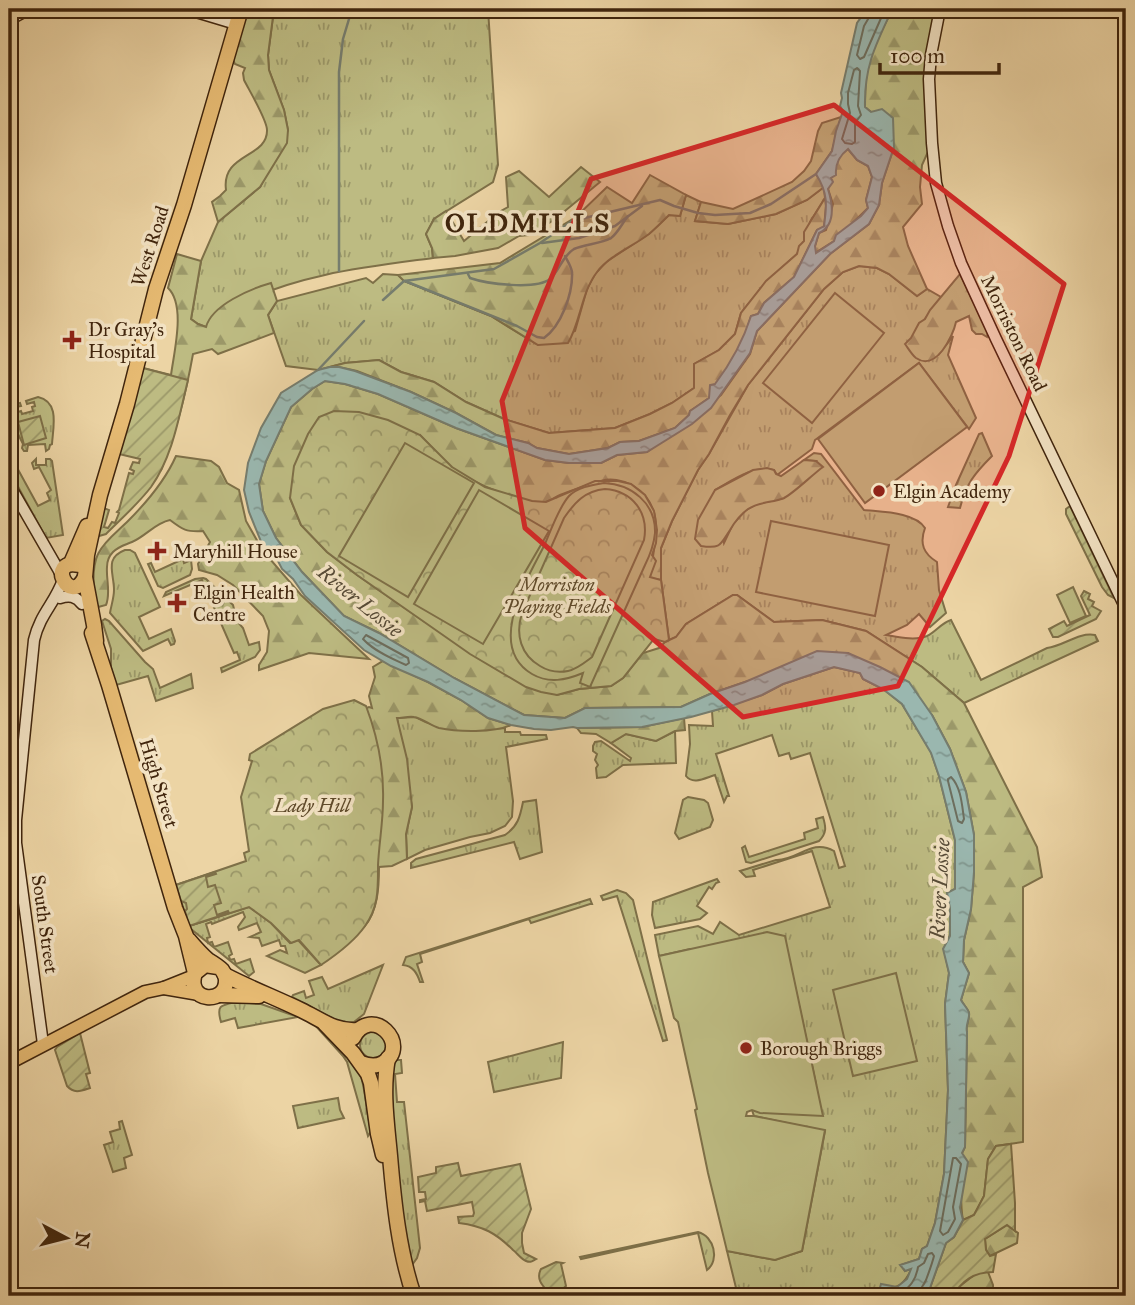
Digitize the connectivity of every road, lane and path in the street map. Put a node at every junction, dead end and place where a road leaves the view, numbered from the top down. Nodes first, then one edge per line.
1 (29, 9) edge
2 (186, 9) edge
3 (241, 9) edge
4 (940, 9) edge
5 (9, 20) edge
6 (236, 24) junction
7 (9, 484) edge
8 (73, 576) junction
9 (55, 601) junction
10 (82, 604) junction
11 (1126, 609) edge
12 (96, 641) junction
13 (186, 936) junction
14 (221, 971) junction
15 (194, 975) junction
16 (163, 988) junction
17 (199, 994) junction
18 (219, 995) junction
19 (268, 996) junction
20 (325, 1024) junction
21 (358, 1030) junction
22 (43, 1044) junction
23 (357, 1058) junction
24 (388, 1058) junction
25 (9, 1063) edge
26 (391, 1175) junction
27 (414, 1296) edge

1 - 5 street
2 - 6 street
3 - 6 highway, West Road
4 - 11 street, Morriston Road
6 - 8 highway, West Road
7 - 8 street
8 - 9 street, South Street
8 - 10 highway, High Street
8 - 12 highway, High Street
9 - 10 street
9 - 22 street, South Street
10 - 12 highway, High Street
12 - 13 highway, High Street
13 - 14 highway, High Street
13 - 15 highway, High Street
14 - 15 highway
14 - 18 highway
14 - 19 highway, High Street
15 - 16 main road
15 - 17 highway
16 - 17 main road
16 - 22 main road
17 - 18 highway
18 - 19 highway
19 - 20 highway, High Street
20 - 21 highway
20 - 23 highway
21 - 23 highway
21 - 24 highway
22 - 25 main road
23 - 24 highway
23 - 26 highway
24 - 26 highway
26 - 27 highway

